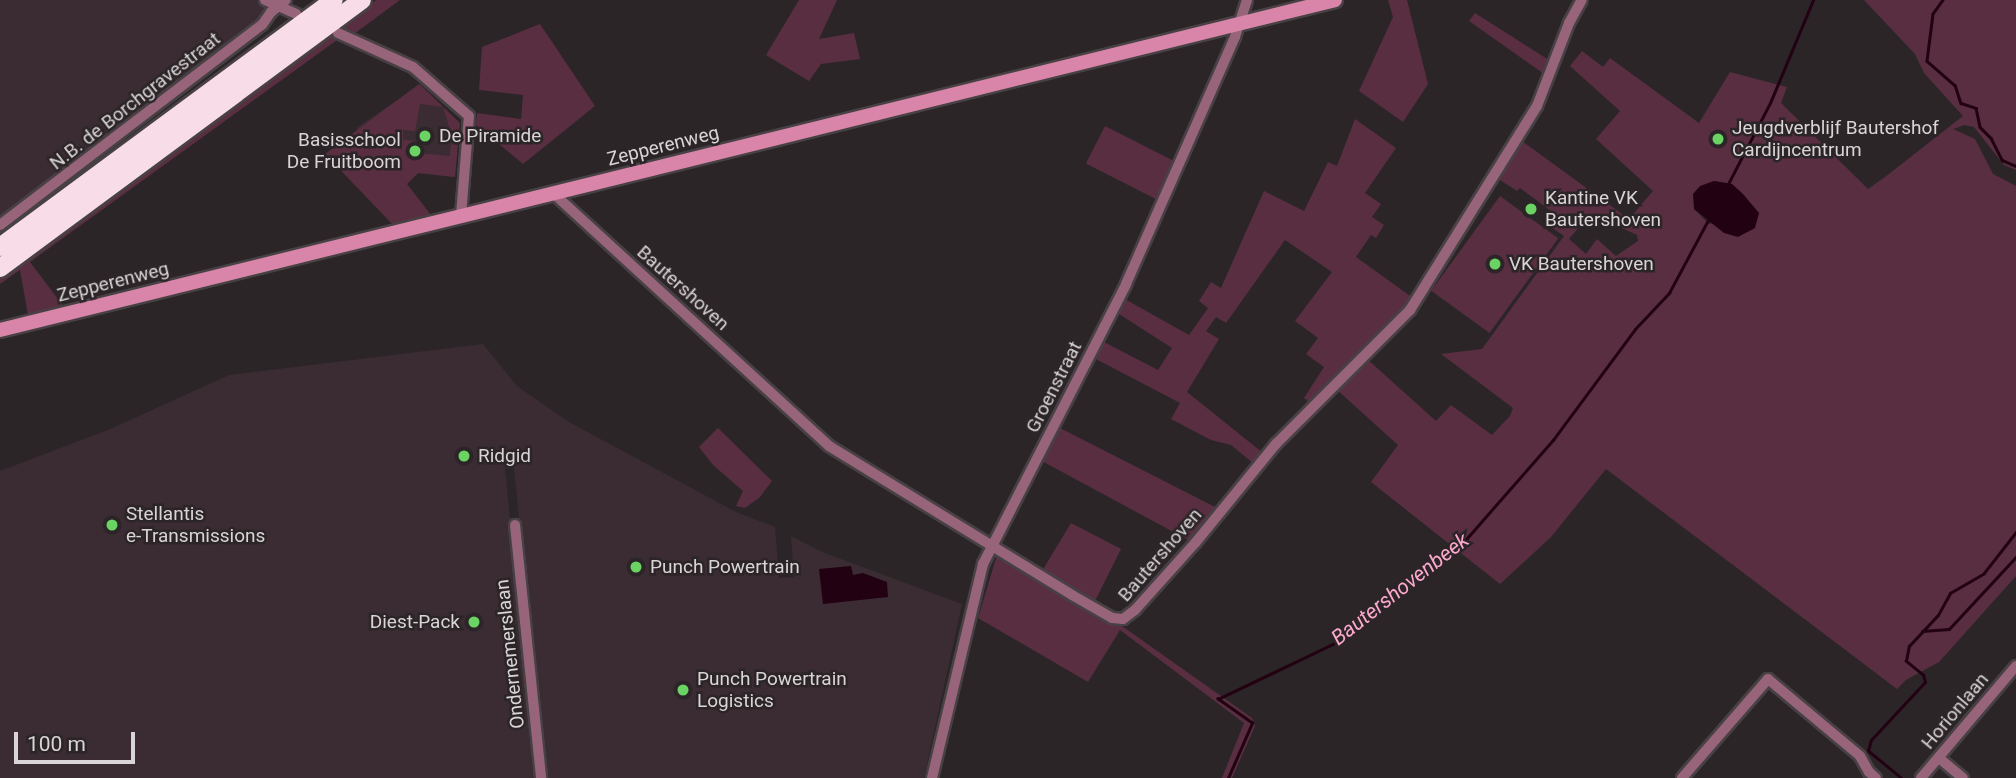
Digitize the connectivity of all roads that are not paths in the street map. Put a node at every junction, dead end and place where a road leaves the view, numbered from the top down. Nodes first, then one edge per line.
1 (265, 0) edge
2 (334, 0) edge
3 (362, 0) edge
4 (1247, 0) edge
5 (1335, 0) edge
6 (1582, 0) edge
7 (282, 3) edge
8 (296, 14) dead end
9 (1241, 23) junction
10 (338, 33) dead end
11 (553, 193) junction
12 (461, 215) junction
13 (0, 225) edge
14 (0, 247) edge
15 (0, 268) edge
16 (0, 330) edge
17 (515, 525) dead end
18 (992, 546) junction
19 (2016, 666) edge
20 (1939, 758) junction
21 (1869, 776) edge
22 (541, 778) edge
23 (932, 778) edge
24 (1682, 778) edge
25 (1921, 778) edge
26 (1963, 778) edge

1 - 7 street
2 - 14 highway
3 - 15 highway
4 - 9 street, Groenstraat
5 - 9 street, Zepperenweg
6 - 18 street, Bautershoven
7 - 8 street
7 - 13 street, N.B. de Borchgravestraat
9 - 11 street, Zepperenweg
9 - 18 street, Groenstraat
10 - 12 street
11 - 12 street, Zepperenweg
11 - 18 street, Bautershoven
12 - 16 street, Zepperenweg
17 - 22 street, Ondernemerslaan
18 - 23 street, Groenstraat
19 - 20 street, Horionlaan
20 - 25 street, Horionlaan
20 - 26 street
21 - 24 street

